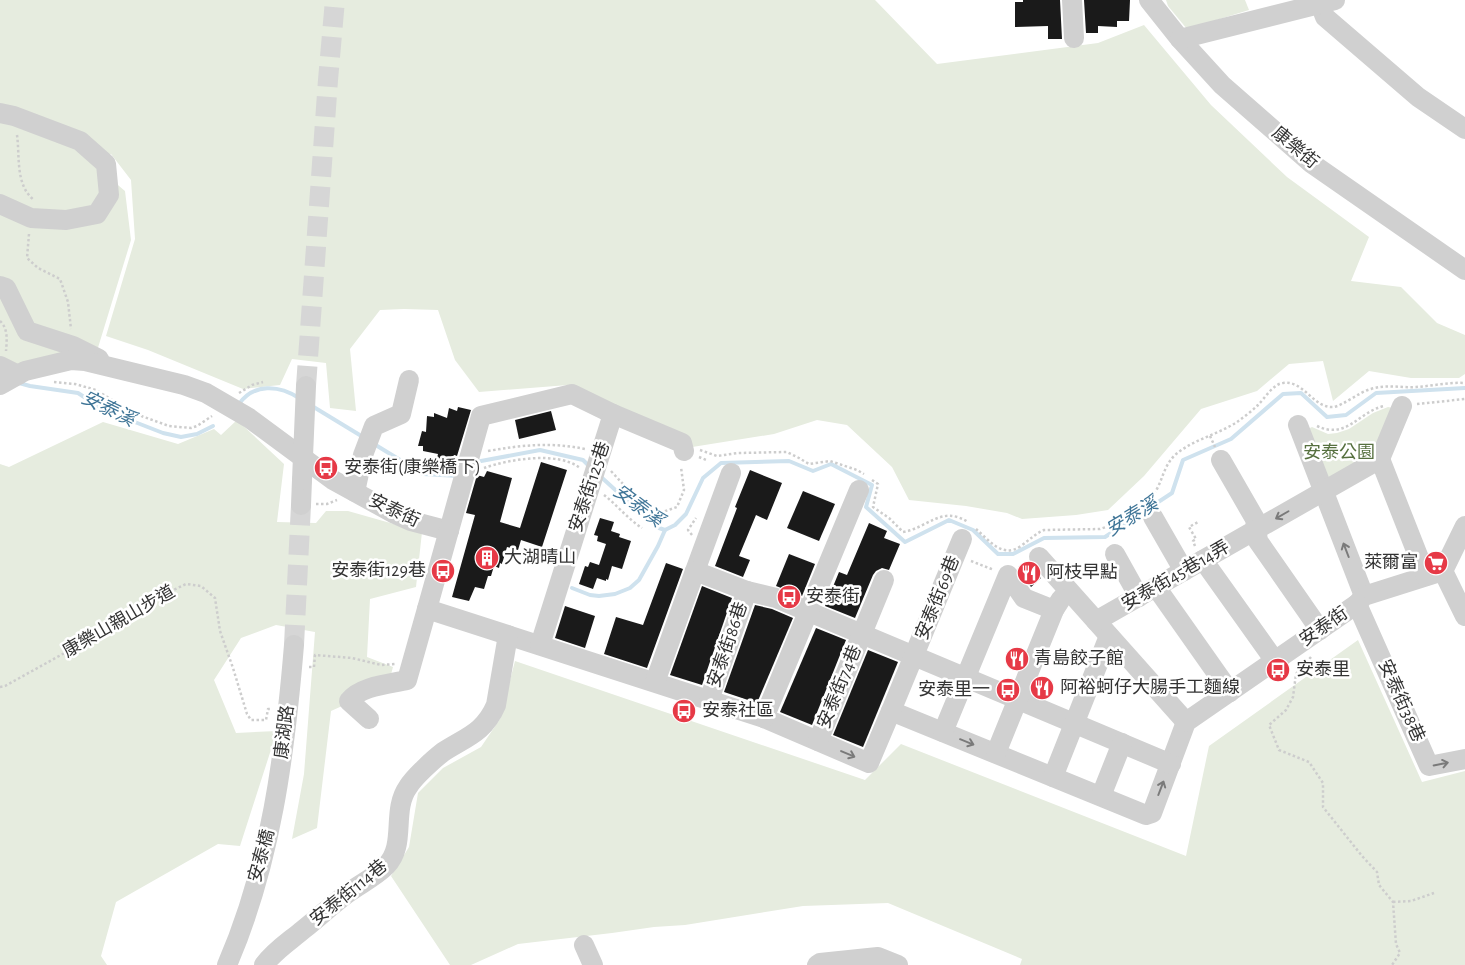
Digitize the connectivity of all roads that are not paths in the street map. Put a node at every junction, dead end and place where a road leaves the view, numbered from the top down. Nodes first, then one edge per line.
1 (1072, 0) edge
2 (1149, 0) edge
3 (1327, 2) edge
4 (1074, 38) dead end
5 (1180, 39) junction
6 (7, 114) edge
7 (1465, 129) edge
8 (0, 204) edge
9 (1465, 268) edge
10 (0, 286) edge
11 (121, 369) junction
12 (5, 373) edge
13 (409, 380) dead end
14 (306, 386) tunnel mouth
15 (1402, 406) road end
16 (613, 414) junction
17 (1298, 426) road end
18 (684, 451) road end
19 (1380, 459) junction
20 (1221, 460) dead end
21 (730, 473) dead end
22 (351, 490) junction
23 (859, 490) dead end
24 (1324, 491) junction
25 (301, 504) tunnel mouth
26 (1153, 517) dead end
27 (1465, 526) edge
28 (1256, 530) junction
29 (449, 531) junction
30 (962, 539) dead end
31 (1116, 554) dead end
32 (1039, 557) dead end
33 (1203, 560) junction
34 (695, 571) junction
35 (1184, 571) junction
36 (1434, 574) junction
37 (884, 580) dead end
38 (1067, 589) junction
39 (747, 591) junction
40 (1148, 592) junction
41 (1360, 600) junction
42 (427, 609) junction
43 (1054, 610) junction
44 (808, 611) junction
45 (1465, 616) edge
46 (1096, 621) junction
47 (1320, 630) junction
48 (861, 634) junction
49 (508, 635) junction
50 (1110, 636) junction
51 (294, 645) tunnel mouth
52 (540, 645) junction
53 (914, 656) junction
54 (1275, 661) junction
55 (966, 678) junction
56 (654, 682) junction
57 (1230, 692) junction
58 (709, 700) junction
59 (1018, 700) junction
60 (891, 710) junction
61 (764, 718) junction
62 (369, 719) dead end
63 (1186, 722) junction
64 (1074, 723) junction
65 (943, 732) junction
66 (818, 741) junction
67 (1122, 743) junction
68 (996, 754) junction
69 (1465, 759) edge
70 (1170, 764) junction
71 (1053, 777) junction
72 (1101, 796) junction
73 (272, 818) joint
74 (584, 945) dead end
75 (227, 965) edge
76 (264, 965) edge
77 (593, 965) edge
78 (817, 965) edge
79 (898, 965) edge

1 - 4 street
2 - 5 street, 康樂街
3 - 5 street
3 - 7 street
5 - 9 street, 康樂街
6 - 8 street
10 - 11 street
11 - 12 street, 安泰街
11 - 22 street, 安泰街
13 - 22 street
14 - 25 street, bridge
15 - 19 street
16 - 18 street
16 - 29 street
16 - 52 street, 安泰街125巷
17 - 24 street
19 - 24 street, 安泰街45巷14弄
19 - 36 street
20 - 28 street
21 - 34 street
22 - 29 street, 安泰街
23 - 44 street
24 -> 28 street, 安泰街45巷14弄
41 -> 24 street
26 - 35 street
27 - 36 street
28 - 33 street, 安泰街45巷14弄
28 - 47 street
29 - 42 street
30 - 53 street, 安泰街69巷
31 - 40 street
32 - 38 street
33 - 35 street, 安泰街45巷14弄
33 - 54 street
34 - 39 street
34 - 56 street
35 - 40 street, 安泰街45巷14弄
36 - 41 street, 安泰街
36 - 45 street
37 - 48 street, 安泰街74巷
38 - 43 street
38 - 46 street
39 - 44 street
39 - 58 street, 安泰街86巷
40 - 46 street, 安泰街45巷14弄
40 - 57 street
41 - 47 street, 安泰街
41 -> 69 street, 安泰街38巷
42 - 49 street
42 - 62 street
43 - 55 street
43 - 59 street
44 - 48 street
44 - 61 street
46 - 50 street
47 - 54 street, 安泰街
48 - 53 street
48 - 66 street, 安泰街74巷
49 - 52 street
49 - 76 street, 安泰街114巷
50 - 63 street
50 - 64 street
51 - 73 street, 康湖路
52 - 56 street
53 - 55 street
53 - 60 street, 安泰街69巷
54 - 57 street, 安泰街
55 - 59 street
55 - 65 street
56 - 58 street
57 - 63 street, 安泰街
58 - 61 street
59 - 64 street
59 - 68 street
60 - 65 street
66 -> 60 street
61 - 66 street
63 - 70 street
64 - 67 street
64 - 71 street
65 -> 68 street
67 - 70 street
67 - 72 street
68 - 71 street
72 -> 70 street
71 - 72 street
73 - 75 street, 安泰橋
74 - 77 street
78 - 79 street

